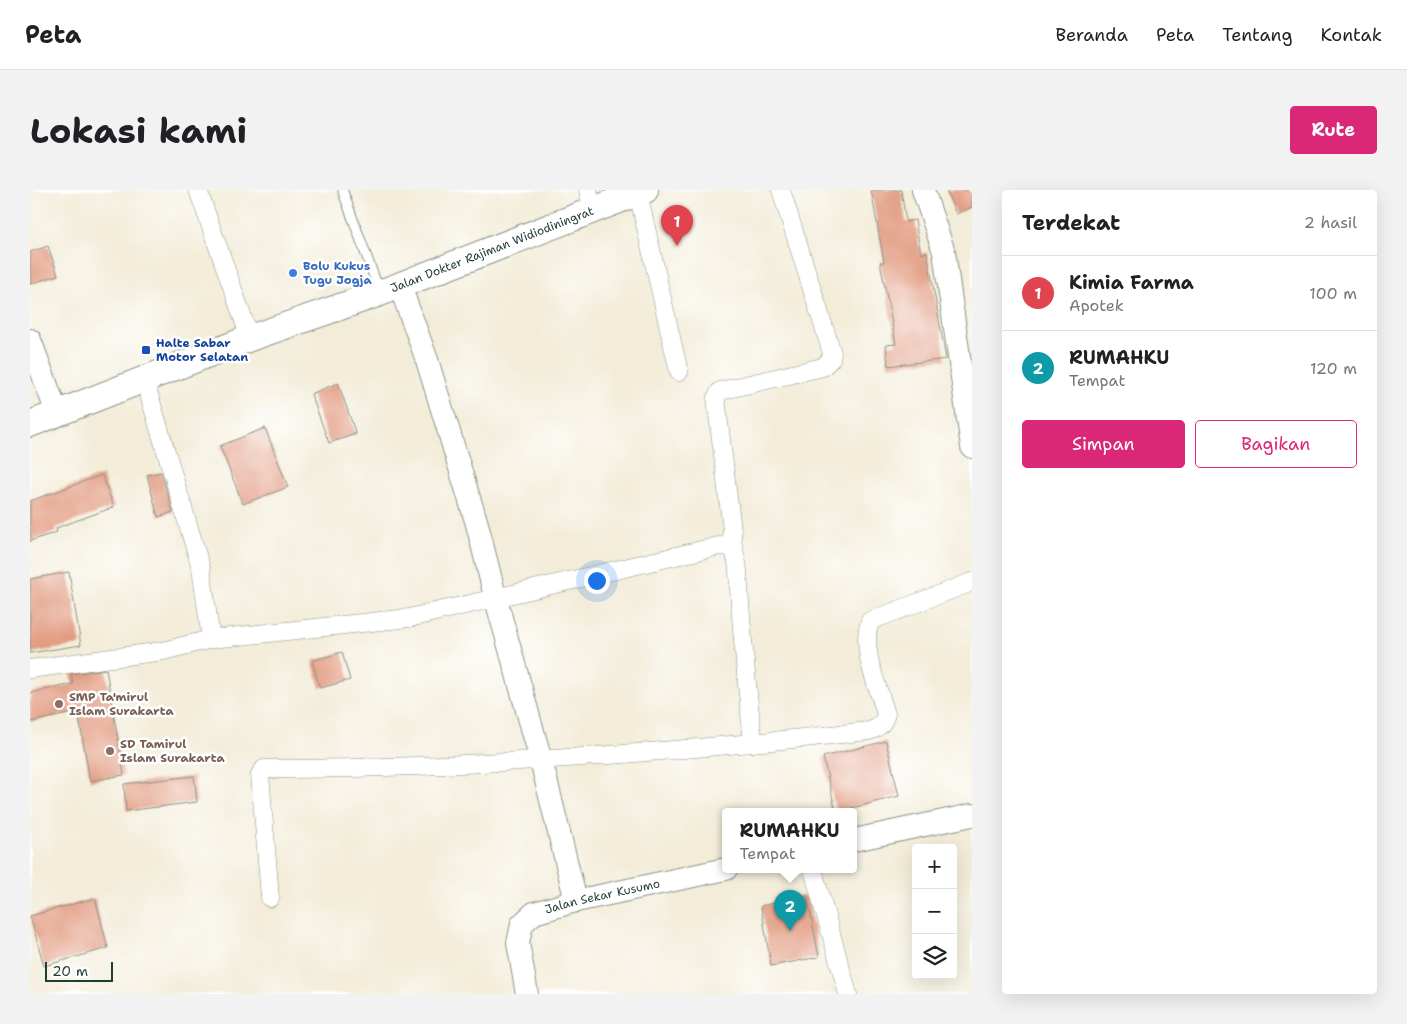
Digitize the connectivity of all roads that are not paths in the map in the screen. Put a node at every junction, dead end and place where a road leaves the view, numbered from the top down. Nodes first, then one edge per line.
1 (198, 190) edge
2 (781, 190) edge
3 (923, 190) edge
4 (641, 191) edge
5 (343, 192) dead end
6 (590, 200) edge
7 (390, 289) junction
8 (250, 338) junction
9 (30, 340) edge
10 (679, 372) dead end
11 (144, 378) junction
12 (57, 413) junction
13 (30, 424) edge
14 (972, 447) edge
15 (731, 547) junction
16 (972, 582) edge
17 (495, 596) junction
18 (211, 639) junction
19 (30, 668) edge
20 (753, 744) junction
21 (541, 760) junction
22 (972, 815) edge
23 (857, 839) edge
24 (722, 870) edge
25 (814, 873) edge
26 (270, 898) dead end
27 (576, 901) junction
28 (527, 994) edge
29 (848, 994) edge

1 - 8 street
2 - 15 street
3 - 14 street
4 - 6 main road, Jalan Dokter Rajiman Widiodiningrat
4 - 10 street
5 - 7 lane
6 - 7 main road, Jalan Dokter Rajiman Widiodiningrat
7 - 8 main road, Jalan Dokter Rajiman Widiodiningrat
7 - 17 street
8 - 11 main road, Jalan Dokter Rajiman Widiodiningrat
9 - 12 street
11 - 12 main road, Jalan Dokter Rajiman Widiodiningrat
11 - 18 street
12 - 13 main road, Jalan Dokter Rajiman Widiodiningrat
15 - 17 street
15 - 20 street
16 - 20 street
17 - 18 street
17 - 21 street
18 - 19 street
20 - 21 street
21 - 26 street
21 - 27 street
22 - 23 street
24 - 27 street, Jalan Sekar Kusumo
25 - 29 street
27 - 28 street, Jalan Sekar Kusumo

